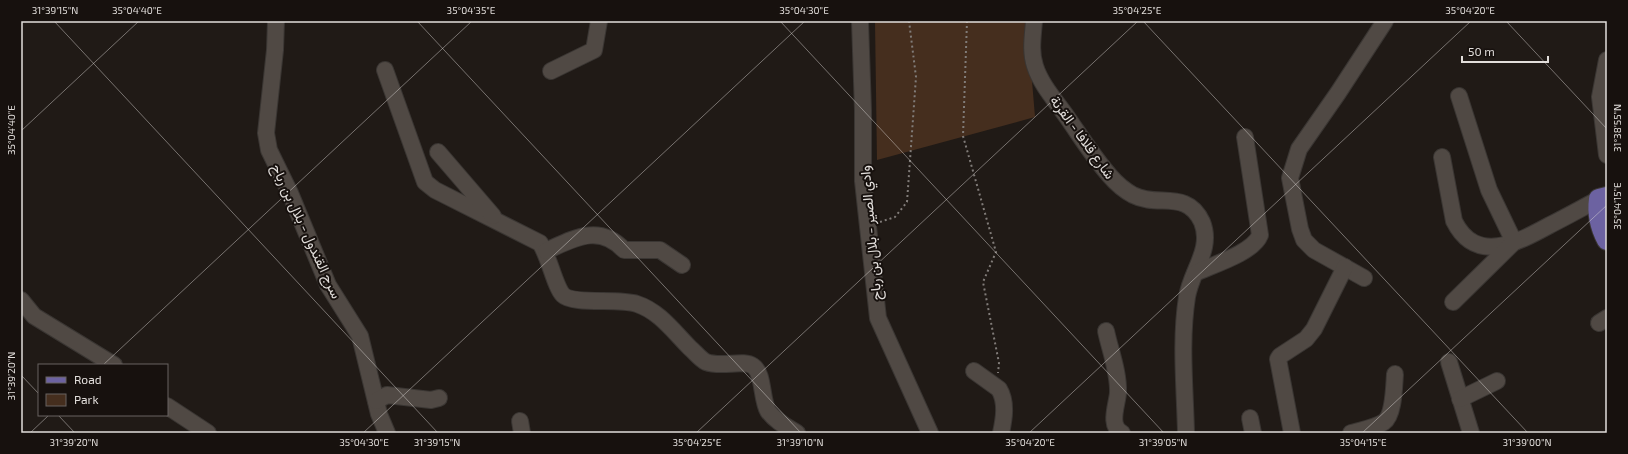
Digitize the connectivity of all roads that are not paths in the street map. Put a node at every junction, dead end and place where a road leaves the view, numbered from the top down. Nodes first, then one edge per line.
1 (276, 21) edge
2 (599, 21) edge
3 (860, 21) edge
4 (1034, 21) edge
5 (1385, 21) edge
6 (1607, 60) edge
7 (385, 70) dead end
8 (551, 71) dead end
9 (1458, 96) dead end
10 (1245, 137) dead end
11 (438, 152) dead end
12 (1607, 155) edge
13 (1442, 157) dead end
14 (1603, 198) edge
15 (498, 221) junction
16 (1607, 240) edge
17 (1514, 242) junction
18 (546, 251) junction
19 (682, 265) dead end
20 (1345, 267) junction
21 (1194, 273) junction
22 (1364, 278) dead end
23 (21, 300) edge
24 (1454, 302) dead end
25 (1106, 331) dead end
26 (1449, 362) dead end
27 (112, 364) edge
28 (974, 371) dead end
29 (1395, 374) dead end
30 (1497, 381) dead end
31 (439, 398) dead end
32 (1460, 399) junction
33 (376, 401) junction
34 (168, 407) edge
35 (208, 433) edge
36 (387, 433) edge
37 (797, 433) edge
38 (930, 433) edge
39 (1001, 433) edge
40 (1122, 433) edge
41 (1186, 433) edge
42 (1292, 433) edge
43 (1351, 433) edge
44 (1471, 433) edge

1 - 33 street, سرج القندول - بلال بن رباح
2 - 8 street
3 - 38 street, وادي الصير - بلال بن رباح
4 - 21 street, شارع قلافا - القرنة
5 - 20 street
6 - 12 street
7 - 15 street
9 - 17 street
10 - 21 street
11 - 15 street
13 - 17 street
14 - 16 main road
14 - 17 street
15 - 18 street
17 - 24 street
18 - 19 street
18 - 37 street
20 - 22 street
20 - 42 street
21 - 41 street, شارع قلافا - القرنة
23 - 27 street
25 - 40 street
26 - 32 street
28 - 39 street
29 - 43 street
30 - 32 street
31 - 33 street
32 - 44 street
33 - 36 street, سرج القندول - بلال بن رباح
34 - 35 street

